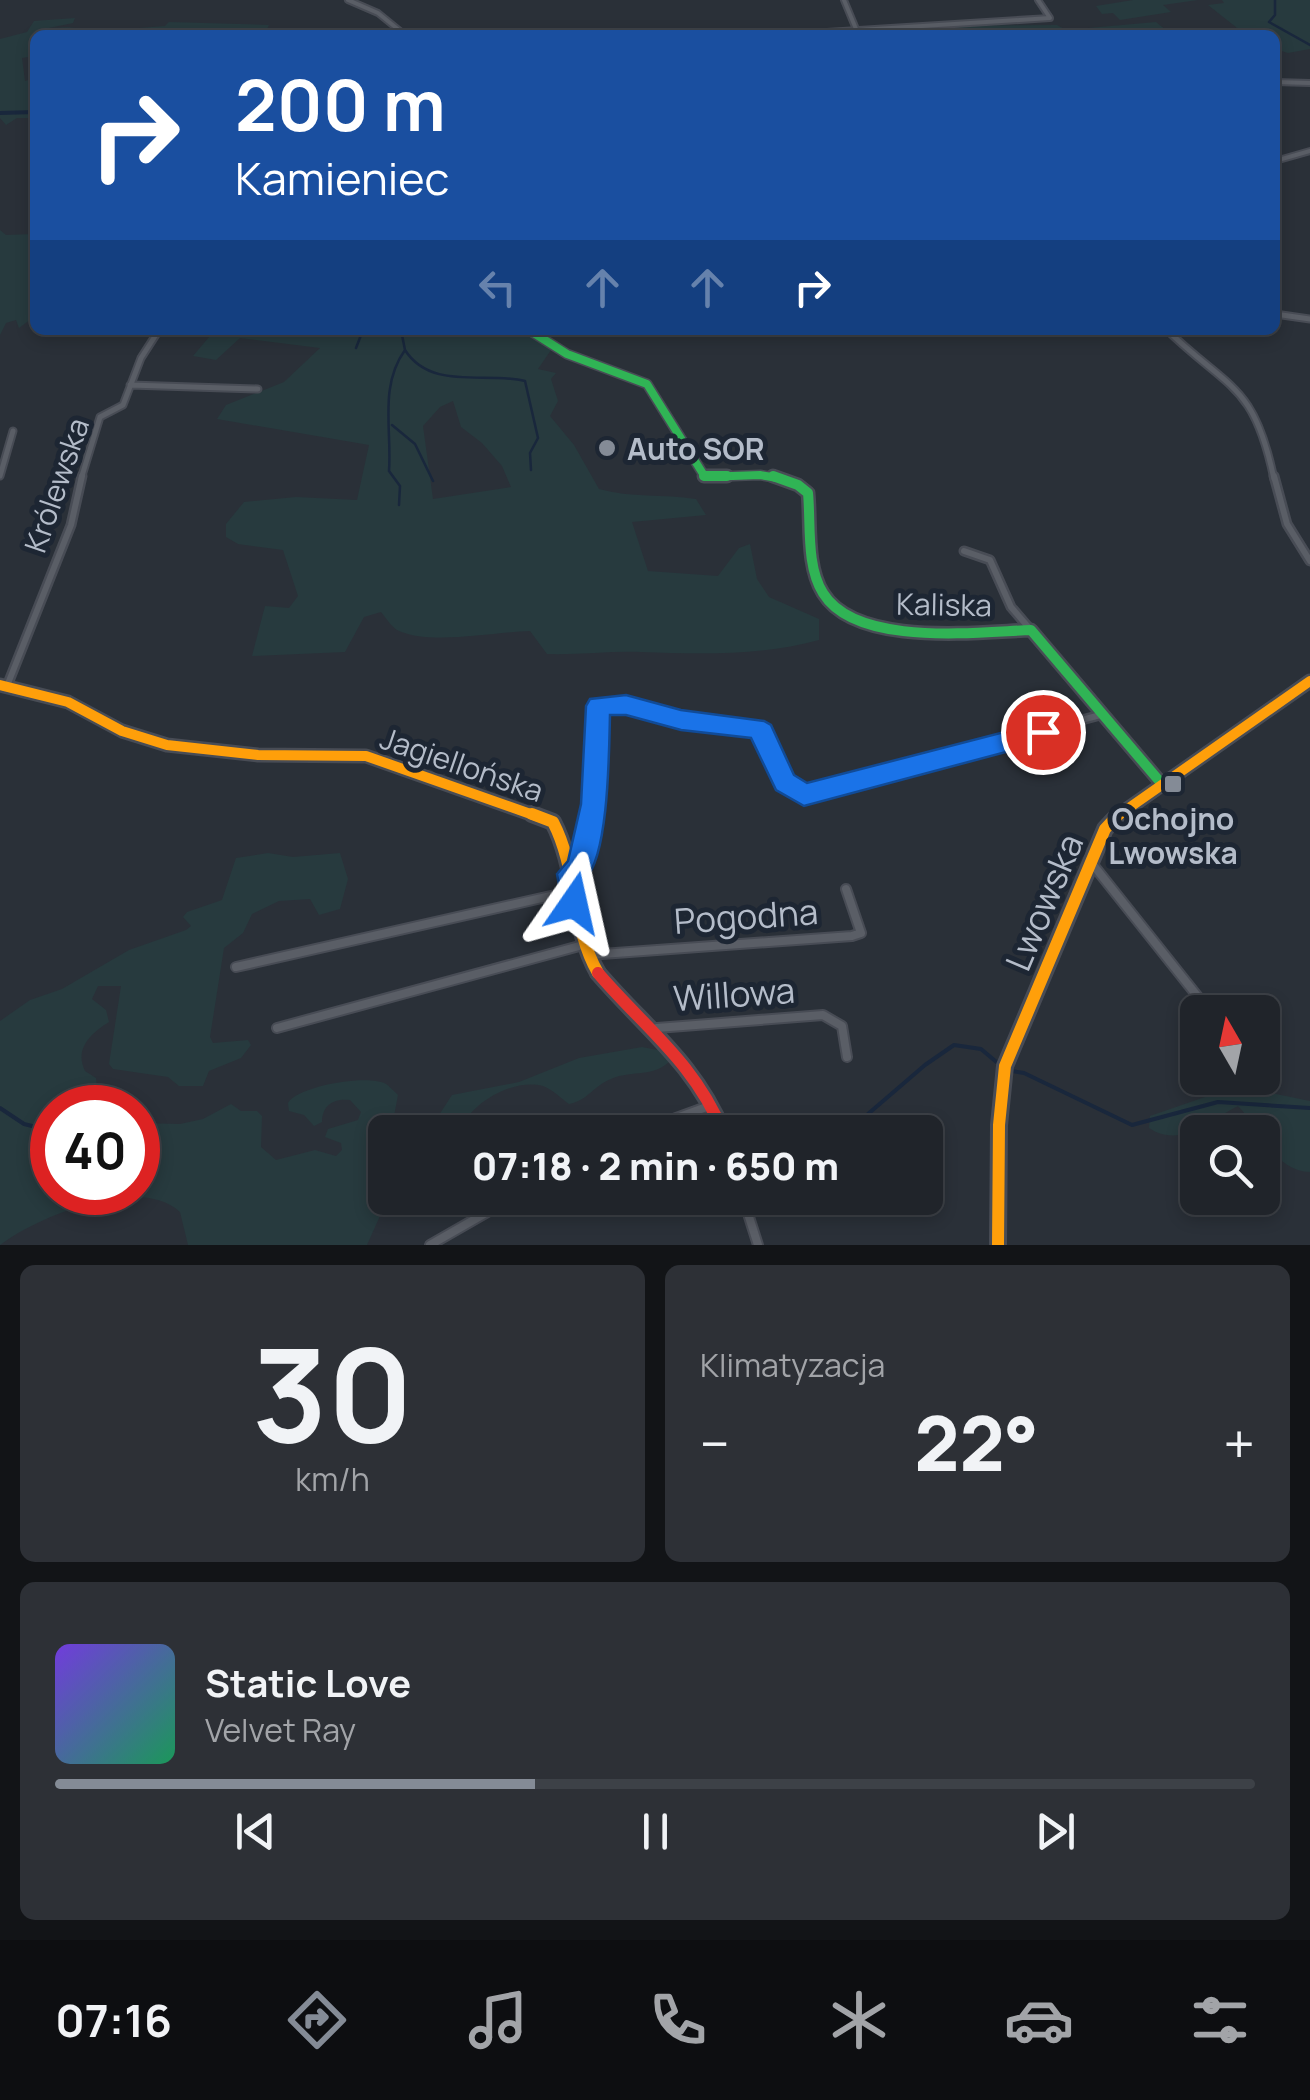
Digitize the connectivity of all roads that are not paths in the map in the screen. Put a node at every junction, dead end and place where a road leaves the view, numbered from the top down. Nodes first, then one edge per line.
1 (348, 0) edge
2 (844, 0) edge
3 (1038, 0) edge
4 (856, 28) junction
5 (399, 30) edge
6 (834, 30) edge
7 (1280, 82) edge
8 (1310, 83) edge
9 (1310, 152) edge
10 (1280, 161) edge
11 (1280, 315) edge
12 (1310, 319) edge
13 (155, 335) edge
14 (536, 335) edge
15 (1172, 335) edge
16 (130, 385) junction
17 (258, 389) dead end
18 (13, 431) dead end
19 (0, 476) edge
20 (964, 550) dead end
21 (1310, 561) edge
22 (1031, 630) junction
23 (1310, 681) edge
24 (3, 686) edge
25 (1105, 714) junction
26 (1162, 783) junction
27 (1089, 860) junction
28 (570, 874) junction
29 (846, 889) dead end
30 (573, 892) junction
31 (585, 950) junction
32 (236, 967) dead end
33 (1196, 995) edge
34 (277, 1028) dead end
35 (655, 1028) junction
36 (846, 1057) dead end
37 (715, 1104) junction
38 (685, 1115) edge
39 (718, 1115) edge
40 (482, 1215) edge
41 (748, 1215) edge
42 (430, 1245) edge
43 (758, 1245) edge
44 (998, 1245) edge

1 - 5 street
2 - 4 street
3 - 4 street
4 - 6 street
7 - 8 street
9 - 10 street
11 - 12 street
13 - 16 street
14 - 22 street, Kaliska
15 - 21 street
16 - 17 street
16 - 24 street, Królewska
18 - 19 street
20 - 22 street
22 - 25 street, Kaliska
23 - 26 street, Lwowska
24 - 28 street, Jagiellońska
25 - 26 street, Kaliska
25 - 28 street
26 - 27 street, Lwowska
27 - 33 street
27 - 44 street, Lwowska
28 - 30 street, Jagiellońska
29 - 31 street, Pogodna
30 - 31 street, Jagiellońska
30 - 32 street
31 - 34 street
31 - 35 street, Jagiellońska
35 - 36 street, Willowa
35 - 37 street, Jagiellońska
37 - 38 street
37 - 39 street, Jagiellońska
40 - 42 street
41 - 43 street

